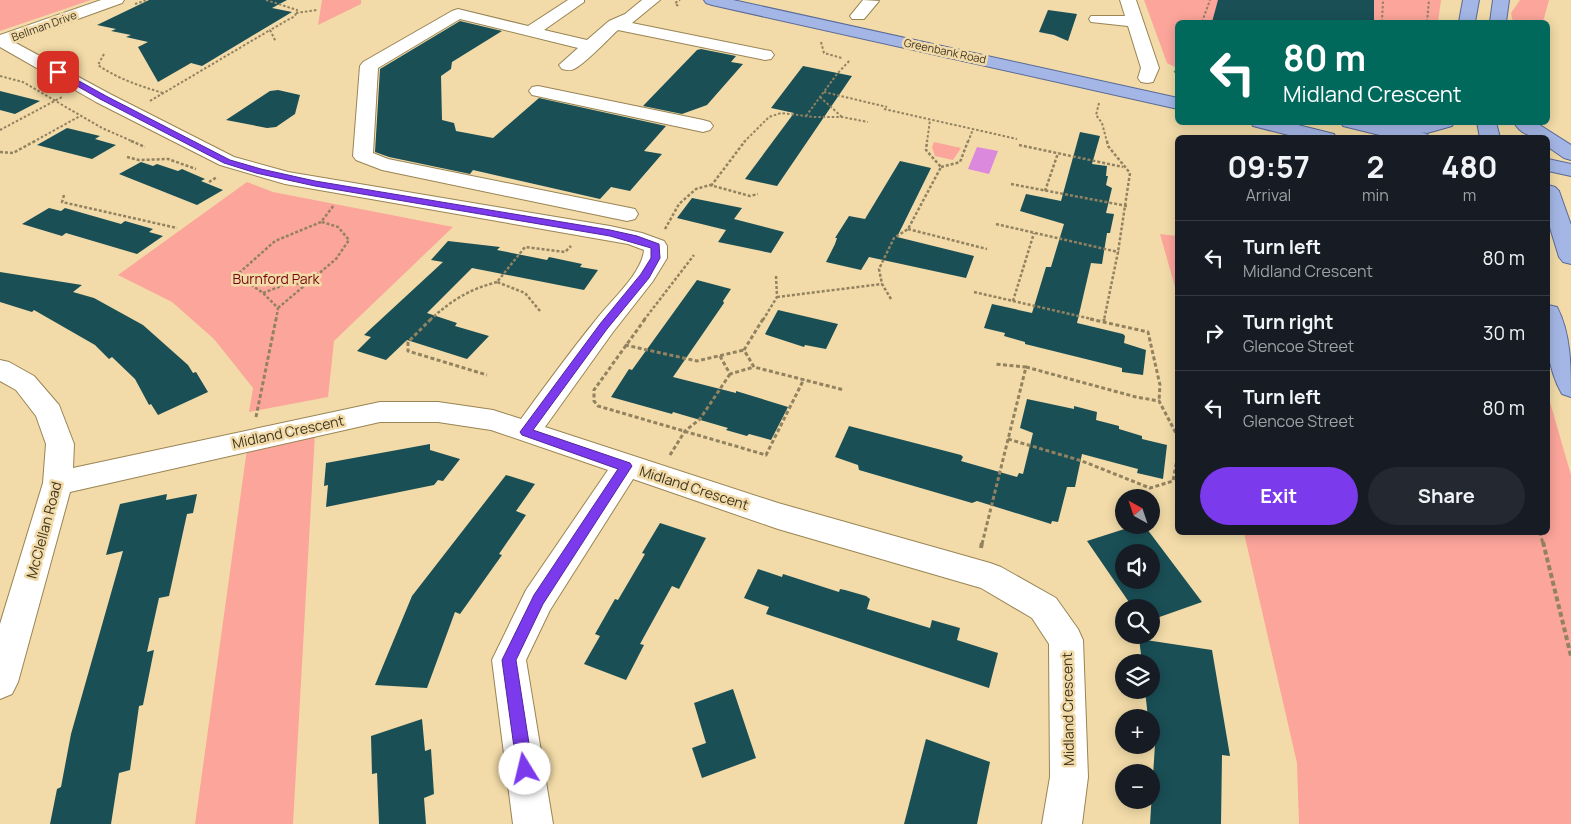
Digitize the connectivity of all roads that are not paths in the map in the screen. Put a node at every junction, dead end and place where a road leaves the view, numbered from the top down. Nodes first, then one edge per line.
1 (116, 0) edge
2 (576, 0) edge
3 (637, 0) edge
4 (652, 0) edge
5 (712, 0) edge
6 (1128, 0) edge
7 (1471, 0) edge
8 (1501, 0) edge
9 (871, 1) dead end
10 (465, 7) edge
11 (851, 14) joint
12 (1097, 19) dead end
13 (877, 20) dead end
14 (1135, 20) junction
15 (1468, 20) edge
16 (1498, 20) edge
17 (615, 24) junction
18 (529, 32) junction
19 (0, 41) edge
20 (592, 46) junction
21 (765, 55) dead end
22 (568, 65) dead end
23 (1129, 74) dead end
24 (1161, 77) joint
25 (538, 91) dead end
26 (1175, 103) edge
27 (1273, 125) edge
28 (1363, 125) edge
29 (1400, 125) edge
30 (1434, 125) edge
31 (1526, 125) edge
32 (703, 126) dead end
33 (1314, 135) edge
34 (1407, 135) edge
35 (1541, 135) edge
36 (1550, 141) edge
37 (1571, 154) edge
38 (1550, 165) edge
39 (1571, 170) edge
40 (1550, 189) edge
41 (1571, 192) edge
42 (1550, 195) edge
43 (627, 214) dead end
44 (1570, 250) edge
45 (1550, 319) edge
46 (0, 369) edge
47 (1571, 387) edge
48 (526, 432) junction
49 (641, 471) junction
50 (58, 484) junction
51 (0, 682) edge
52 (534, 824) edge
53 (1062, 824) edge

1 - 19 street, Bellman Drive
2 - 18 street
3 - 17 street
4 - 17 street
5 - 26 main road, Greenbank Road
6 - 14 street
7 - 15 main road
8 - 16 main road
9 - 11 street
10 - 18 street
10 - 43 street
11 - 13 main road
12 - 14 street
14 - 24 street
17 - 20 street
17 - 21 street
18 - 20 street
19 - 48 street
20 - 22 street
23 - 24 main road
25 - 32 street
27 - 33 main road
28 - 34 main road
29 - 30 main road
31 - 35 main road
36 - 37 main road
38 - 39 main road
40 - 41 main road
42 - 44 main road
45 - 47 main road
46 - 50 street, McClellan Road
48 - 49 street, Midland Crescent
48 - 50 street, Midland Crescent
49 - 52 street
49 - 53 street, Midland Crescent
50 - 51 street, McClellan Road

